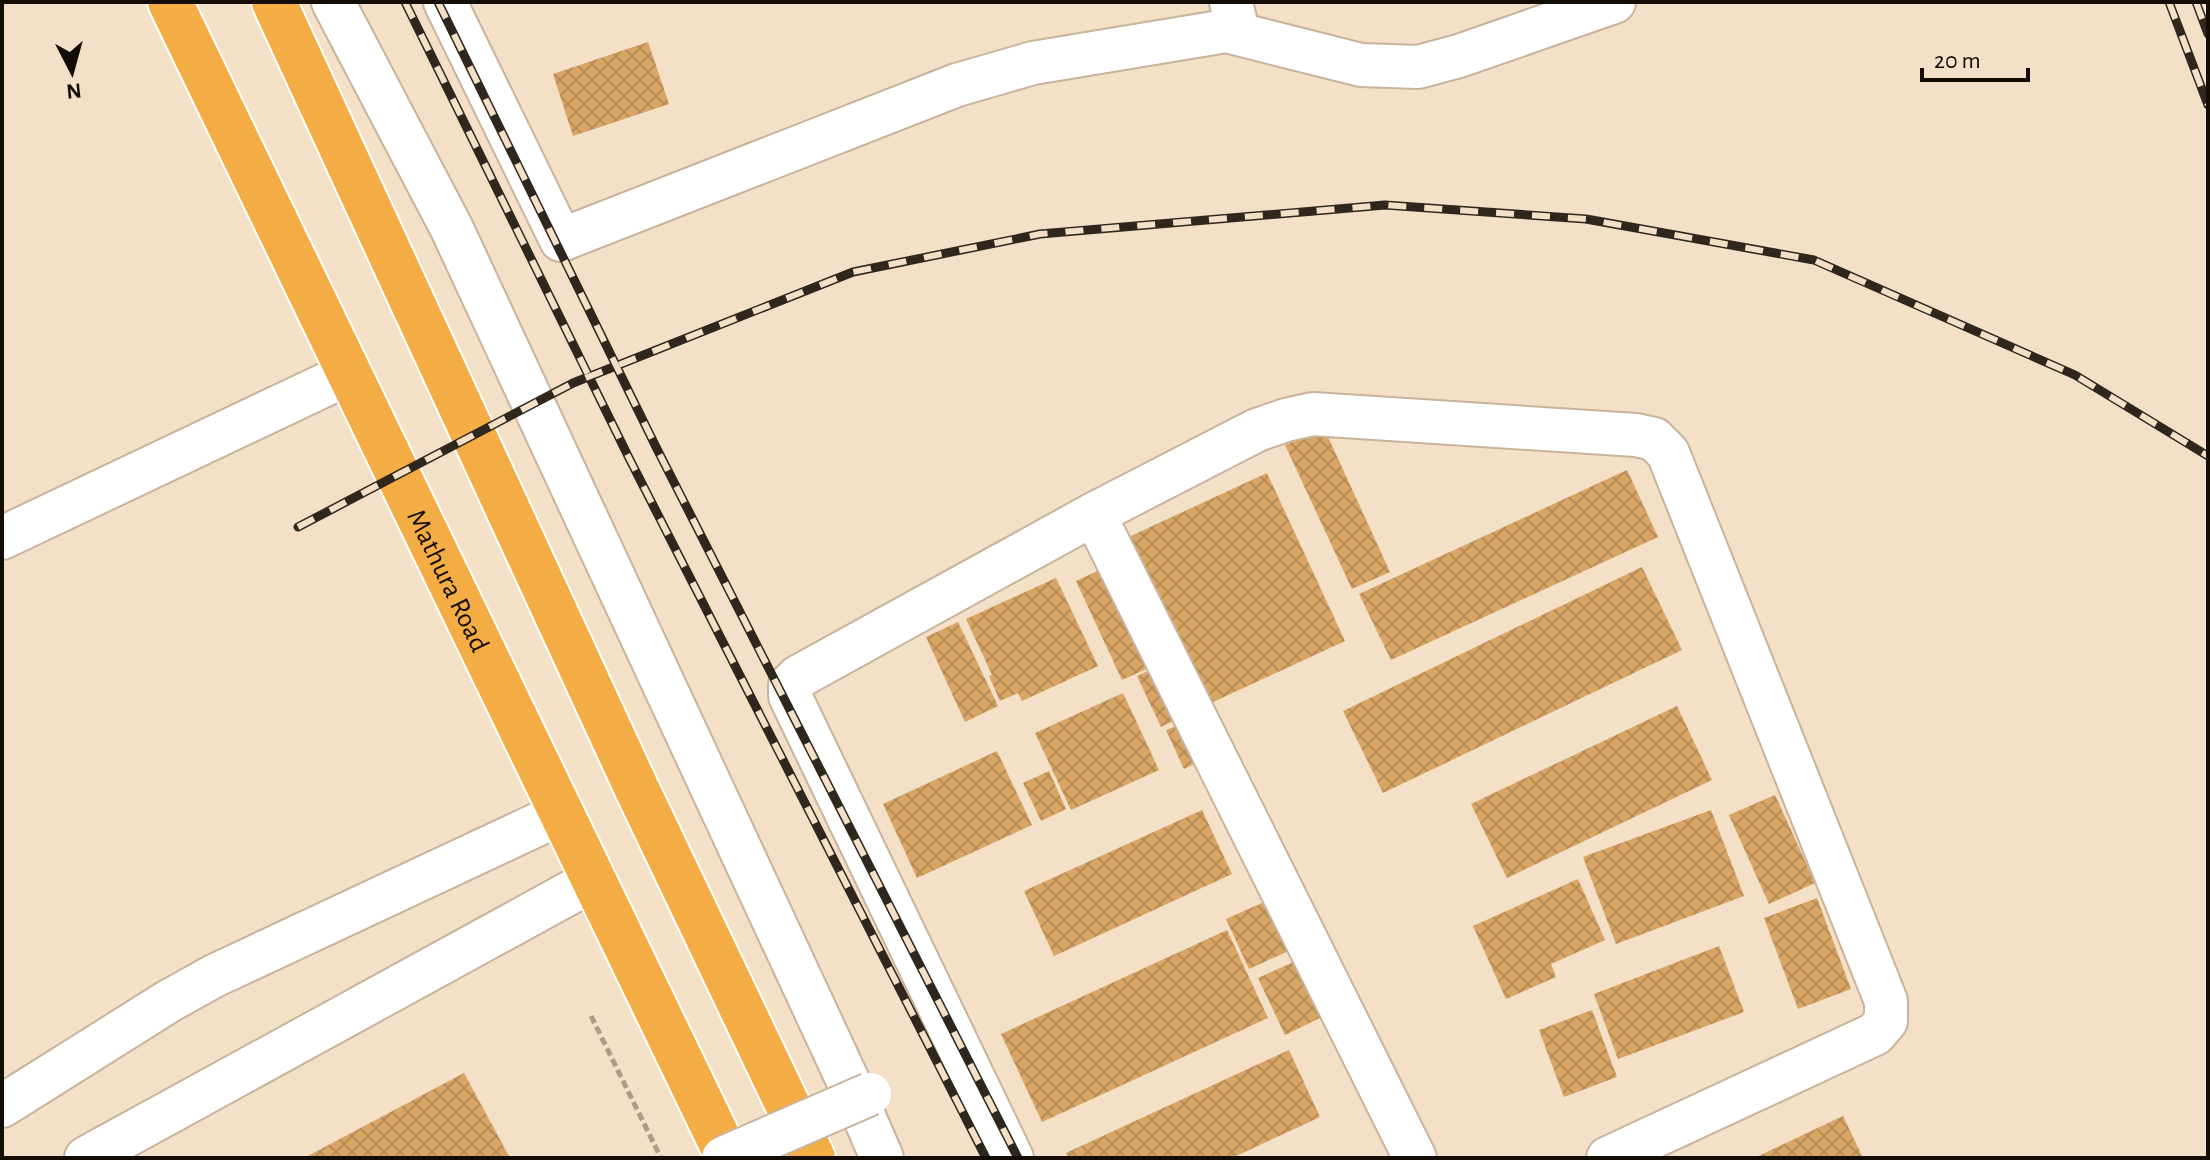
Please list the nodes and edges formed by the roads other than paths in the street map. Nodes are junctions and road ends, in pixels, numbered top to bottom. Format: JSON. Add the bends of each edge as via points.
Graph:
{"nodes":[{"id":1,"x":170,"y":2,"type":"edge"},
{"id":2,"x":274,"y":2,"type":"edge"},
{"id":3,"x":333,"y":2,"type":"edge"},
{"id":4,"x":445,"y":2,"type":"edge"},
{"id":5,"x":1614,"y":2,"type":"edge"},
{"id":6,"x":1228,"y":17,"type":"edge"},
{"id":7,"x":350,"y":373,"type":"junction"},
{"id":8,"x":1094,"y":514,"type":"junction"},
{"id":9,"x":2,"y":538,"type":"edge"},
{"id":10,"x":562,"y":813,"type":"junction"},
{"id":11,"x":595,"y":879,"type":"junction"},
{"id":12,"x":870,"y":1094,"type":"dead end"},
{"id":13,"x":2,"y":1106,"type":"edge"},
{"id":14,"x":104,"y":1153,"type":"edge"},
{"id":15,"x":726,"y":1158,"type":"edge"},
{"id":16,"x":813,"y":1158,"type":"edge"},
{"id":17,"x":882,"y":1158,"type":"edge"},
{"id":18,"x":1012,"y":1158,"type":"edge"},
{"id":19,"x":1415,"y":1158,"type":"edge"},
{"id":20,"x":1608,"y":1158,"type":"edge"}],
"edges":[{"from":1,"to":7,"type":"highway","name":"Mathura Road"},
{"from":2,"to":16,"type":"highway"},
{"from":3,"to":17,"type":"street","via":[[452,229]]},
{"from":4,"to":6,"type":"street","via":[[561,240],[957,85]]},
{"from":5,"to":6,"type":"street","via":[[1418,67],[1361,65]]},
{"from":7,"to":9,"type":"street"},
{"from":7,"to":10,"type":"highway","name":"Mathura Road"},
{"from":8,"to":18,"type":"street","via":[[790,685],[796,710]]},
{"from":8,"to":19,"type":"street"},
{"from":8,"to":20,"type":"street","via":[[1257,430],[1313,414],[1636,435],[1654,439],[1668,453],[1886,1001],[1886,1021],[1875,1034]]},
{"from":10,"to":11,"type":"highway","name":"Mathura Road"},
{"from":10,"to":13,"type":"street","via":[[214,976]]},
{"from":11,"to":14,"type":"street"},
{"from":11,"to":15,"type":"highway","name":"Mathura Road"},
{"from":12,"to":15,"type":"street","bridge":true}]}
